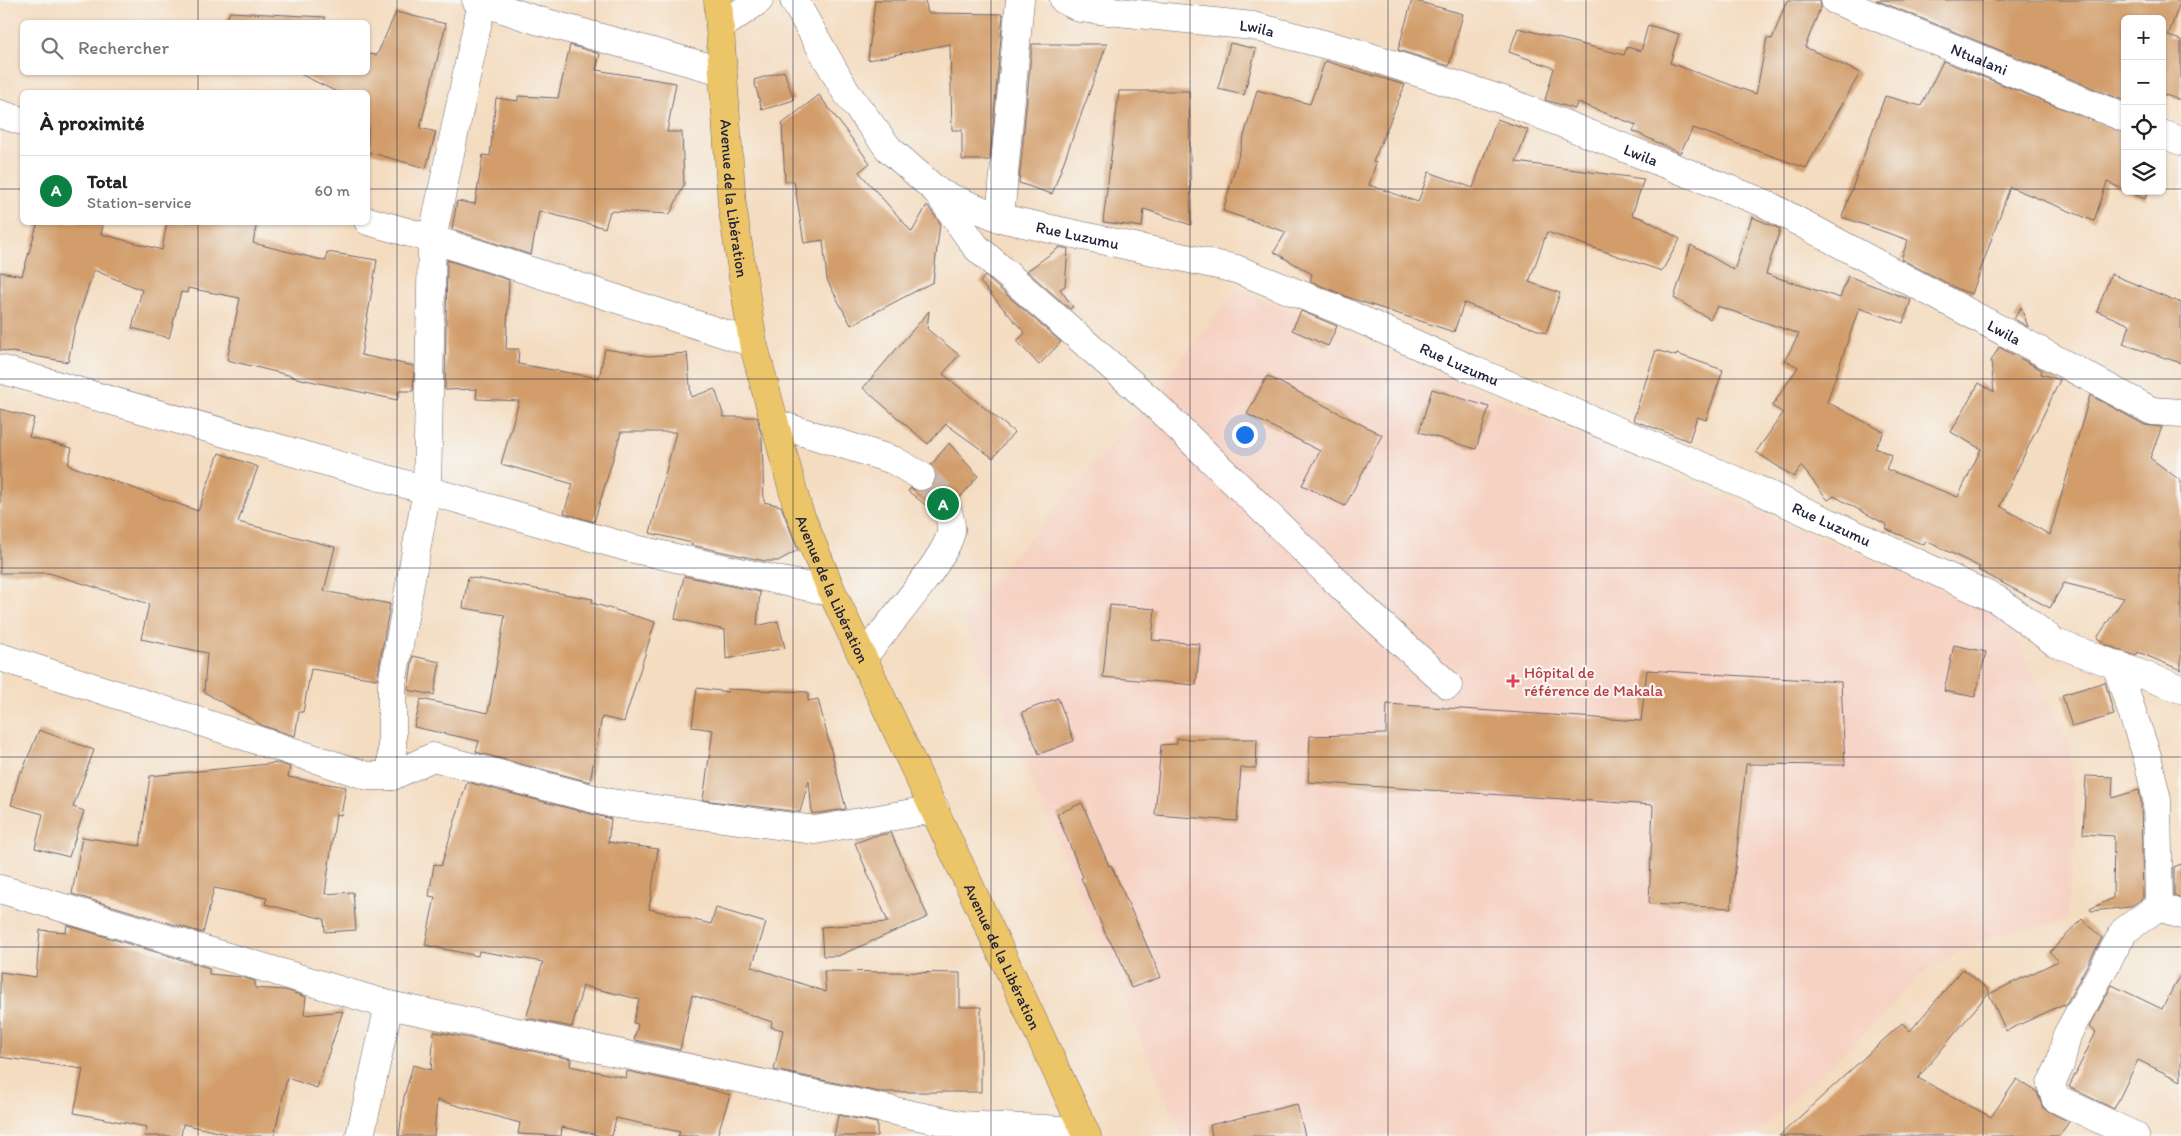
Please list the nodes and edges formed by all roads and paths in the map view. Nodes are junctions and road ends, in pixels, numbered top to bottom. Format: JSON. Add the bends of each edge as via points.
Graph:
{"nodes":[{"id":1,"x":718,"y":0,"type":"edge"},
{"id":2,"x":760,"y":0,"type":"edge"},
{"id":3,"x":794,"y":0,"type":"edge"},
{"id":4,"x":1020,"y":0,"type":"edge"},
{"id":5,"x":1064,"y":0,"type":"edge"},
{"id":6,"x":1835,"y":0,"type":"edge"},
{"id":7,"x":479,"y":1,"type":"edge"},
{"id":8,"x":720,"y":27,"type":"junction"},
{"id":9,"x":722,"y":70,"type":"junction"},
{"id":10,"x":0,"y":114,"type":"edge"},
{"id":11,"x":2121,"y":116,"type":"edge"},
{"id":12,"x":20,"y":119,"type":"edge"},
{"id":13,"x":2166,"y":135,"type":"edge"},
{"id":14,"x":2181,"y":141,"type":"edge"},
{"id":15,"x":932,"y":186,"type":"junction"},
{"id":16,"x":1000,"y":218,"type":"junction"},
{"id":17,"x":370,"y":222,"type":"edge"},
{"id":18,"x":432,"y":239,"type":"junction"},
{"id":19,"x":753,"y":343,"type":"junction"},
{"id":20,"x":0,"y":369,"type":"edge"},
{"id":21,"x":2181,"y":413,"type":"edge"},
{"id":22,"x":774,"y":423,"type":"junction"},
{"id":23,"x":921,"y":476,"type":"tunnel mouth"},
{"id":24,"x":427,"y":490,"type":"junction"},
{"id":25,"x":948,"y":512,"type":"tunnel mouth"},
{"id":26,"x":832,"y":592,"type":"junction"},
{"id":27,"x":0,"y":657,"type":"edge"},
{"id":28,"x":863,"y":657,"type":"junction"},
{"id":29,"x":2116,"y":665,"type":"junction"},
{"id":30,"x":1448,"y":685,"type":"dead end"},
{"id":31,"x":2181,"y":689,"type":"edge"},
{"id":32,"x":392,"y":776,"type":"junction"},
{"id":33,"x":935,"y":809,"type":"junction"},
{"id":34,"x":0,"y":889,"type":"edge"},
{"id":35,"x":2170,"y":911,"type":"edge"},
{"id":36,"x":389,"y":1006,"type":"junction"},
{"id":37,"x":1085,"y":1134,"type":"edge"},
{"id":38,"x":360,"y":1136,"type":"edge"},
{"id":39,"x":2135,"y":1136,"type":"edge"}],
"edges":[{"from":1,"to":8,"type":"highway","name":"Avenue de la Libération"},
{"from":2,"to":8,"type":"street"},
{"from":3,"to":15,"type":"street","name":"Rue Luzumu","via":[[851,99],[889,149]]},
{"from":4,"to":16,"type":"street"},
{"from":5,"to":21,"type":"street","name":"Lwila","via":[[1080,8],[1253,26],[1358,53],[1502,100],[1764,203],[2152,411]]},
{"from":6,"to":11,"type":"street","name":"Ntualani"},
{"from":7,"to":9,"type":"street","via":[[536,20]]},
{"from":7,"to":18,"type":"street"},
{"from":8,"to":9,"type":"highway","name":"Avenue de la Libération"},
{"from":9,"to":19,"type":"highway","name":"Avenue de la Libération","via":[[732,205]]},
{"from":10,"to":12,"type":"street"},
{"from":13,"to":14,"type":"street"},
{"from":15,"to":16,"type":"street","name":"Rue Luzumu","via":[[939,193]]},
{"from":15,"to":30,"type":"street","via":[[976,247],[1150,400],[1370,614]]},
{"from":16,"to":29,"type":"street","name":"Rue Luzumu","via":[[1236,269],[1337,309],[1900,554],[1998,600],[2056,643]]},
{"from":17,"to":18,"type":"street"},
{"from":18,"to":19,"type":"street"},
{"from":18,"to":24,"type":"street"},
{"from":19,"to":22,"type":"highway","name":"Avenue de la Libération"},
{"from":20,"to":24,"type":"street"},
{"from":22,"to":23,"type":"street","via":[[894,460]]},
{"from":22,"to":26,"type":"highway","name":"Avenue de la Libération","via":[[798,509]]},
{"from":24,"to":26,"type":"street","via":[[630,548]]},
{"from":24,"to":32,"type":"street","via":[[392,684]]},
{"from":25,"to":28,"type":"street","via":[[951,531],[947,544],[926,577]]},
{"from":26,"to":28,"type":"highway","name":"Avenue de la Libération"},
{"from":27,"to":32,"type":"street","via":[[368,776]]},
{"from":28,"to":33,"type":"highway","name":"Avenue de la Libération"},
{"from":29,"to":31,"type":"street","name":"Rue Luzumu"},
{"from":29,"to":35,"type":"street","via":[[2147,756],[2157,800]]},
{"from":32,"to":33,"type":"street","via":[[434,757],[610,803],[815,830]]},
{"from":33,"to":37,"type":"highway","name":"Avenue de la Libération"},
{"from":34,"to":36,"type":"street"},
{"from":35,"to":39,"type":"street","via":[[2124,931],[2067,1035],[2060,1065],[2051,1084],[2055,1098]]},
{"from":36,"to":37,"type":"street","via":[[960,1125]]},
{"from":36,"to":38,"type":"street"}]}
